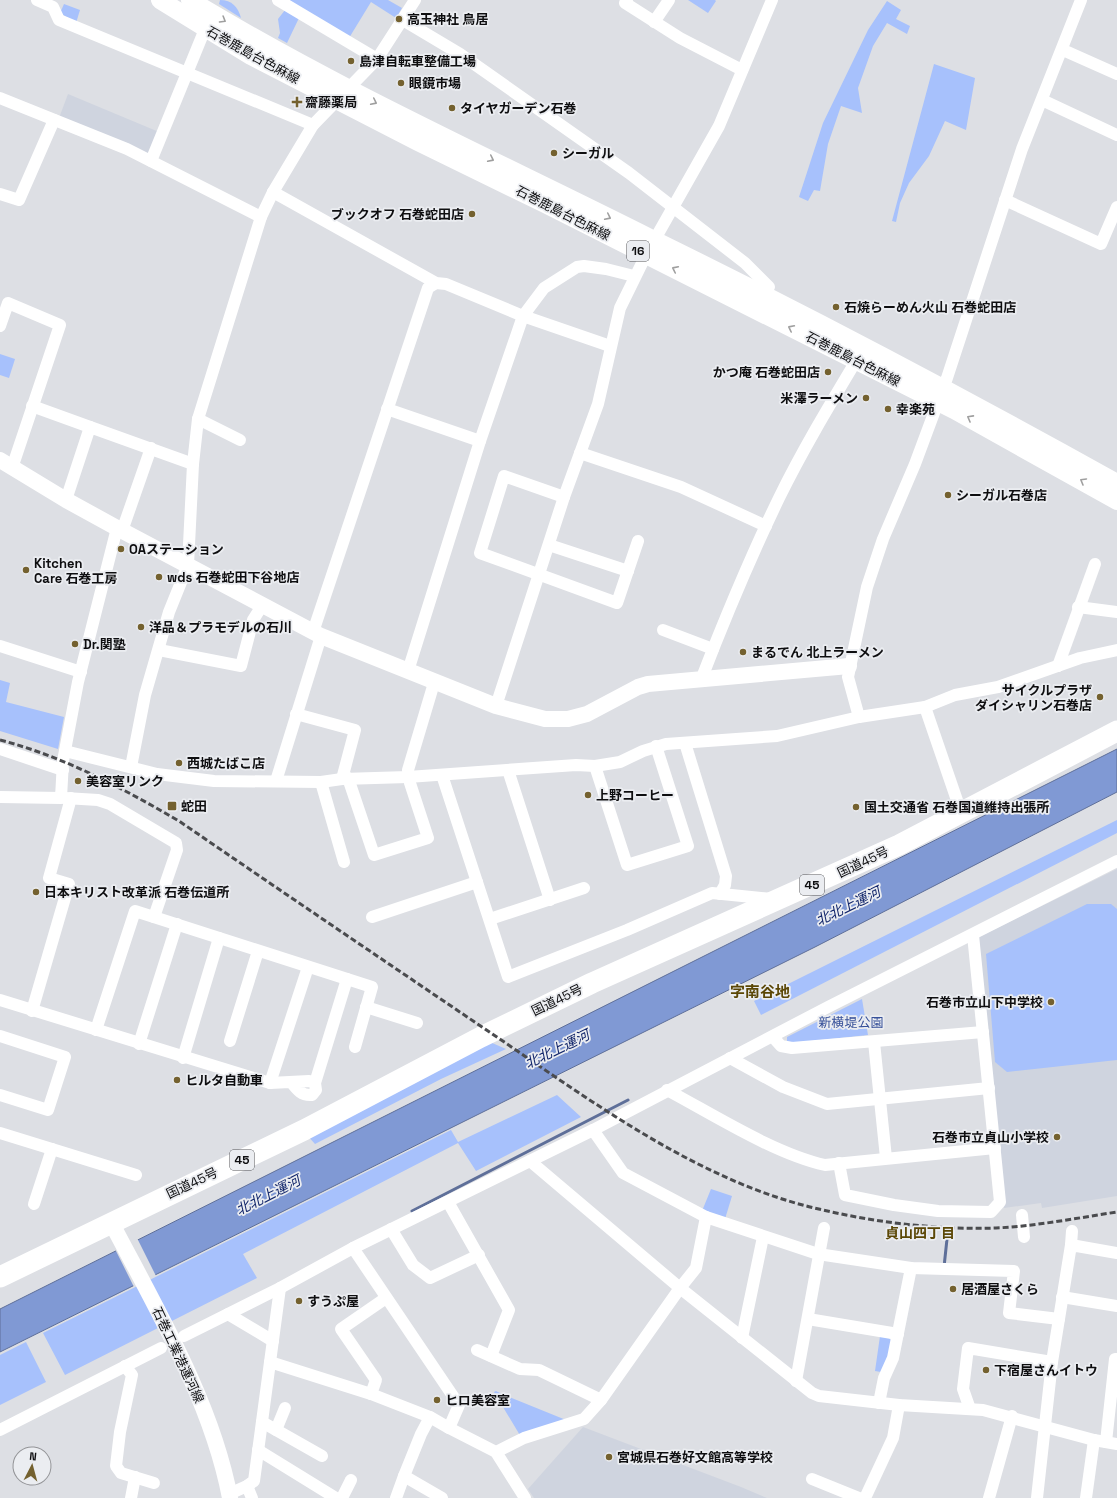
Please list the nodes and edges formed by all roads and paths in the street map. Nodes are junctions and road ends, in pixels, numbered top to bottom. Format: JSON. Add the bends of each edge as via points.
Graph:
{"nodes":[{"id":1,"x":37,"y":0,"type":"edge"},
{"id":2,"x":160,"y":0,"type":"edge"},
{"id":3,"x":190,"y":0,"type":"edge"},
{"id":4,"x":415,"y":0,"type":"edge"},
{"id":5,"x":627,"y":0,"type":"edge"},
{"id":6,"x":669,"y":0,"type":"edge"},
{"id":7,"x":772,"y":0,"type":"edge"},
{"id":8,"x":1081,"y":0,"type":"edge"},
{"id":9,"x":282,"y":1,"type":"edge"},
{"id":10,"x":403,"y":20,"type":"junction"},
{"id":11,"x":654,"y":22,"type":"junction"},
{"id":12,"x":206,"y":29,"type":"junction"},
{"id":13,"x":1062,"y":50,"type":"junction"},
{"id":14,"x":377,"y":59,"type":"junction"},
{"id":15,"x":742,"y":70,"type":"junction"},
{"id":16,"x":187,"y":71,"type":"junction"},
{"id":17,"x":1117,"y":74,"type":"edge"},
{"id":18,"x":341,"y":94,"type":"junction"},
{"id":19,"x":0,"y":98,"type":"edge"},
{"id":20,"x":1042,"y":100,"type":"junction"},
{"id":21,"x":54,"y":120,"type":"junction"},
{"id":22,"x":313,"y":125,"type":"junction"},
{"id":23,"x":1117,"y":135,"type":"edge"},
{"id":24,"x":151,"y":161,"type":"junction"},
{"id":25,"x":272,"y":192,"type":"junction"},
{"id":26,"x":0,"y":194,"type":"edge"},
{"id":27,"x":1005,"y":200,"type":"junction"},
{"id":28,"x":674,"y":207,"type":"junction"},
{"id":29,"x":1117,"y":208,"type":"edge"},
{"id":30,"x":261,"y":218,"type":"junction"},
{"id":31,"x":650,"y":247,"type":"junction"},
{"id":32,"x":634,"y":276,"type":"junction"},
{"id":33,"x":436,"y":283,"type":"junction"},
{"id":34,"x":769,"y":287,"type":"dead end"},
{"id":35,"x":523,"y":316,"type":"junction"},
{"id":36,"x":0,"y":326,"type":"edge"},
{"id":37,"x":610,"y":346,"type":"junction"},
{"id":38,"x":856,"y":361,"type":"junction"},
{"id":39,"x":940,"y":395,"type":"junction"},
{"id":40,"x":32,"y":406,"type":"junction"},
{"id":41,"x":387,"y":409,"type":"junction"},
{"id":42,"x":198,"y":419,"type":"junction"},
{"id":43,"x":90,"y":427,"type":"junction"},
{"id":44,"x":240,"y":440,"type":"dead end"},
{"id":45,"x":480,"y":441,"type":"junction"},
{"id":46,"x":151,"y":448,"type":"junction"},
{"id":47,"x":580,"y":453,"type":"junction"},
{"id":48,"x":6,"y":464,"type":"edge"},
{"id":49,"x":193,"y":464,"type":"junction"},
{"id":50,"x":1117,"y":483,"type":"edge"},
{"id":51,"x":564,"y":497,"type":"junction"},
{"id":52,"x":66,"y":500,"type":"junction"},
{"id":53,"x":1117,"y":501,"type":"edge"},
{"id":54,"x":766,"y":526,"type":"junction"},
{"id":55,"x":120,"y":530,"type":"junction"},
{"id":56,"x":638,"y":541,"type":"dead end"},
{"id":57,"x":549,"y":545,"type":"junction"},
{"id":58,"x":1095,"y":564,"type":"dead end"},
{"id":59,"x":188,"y":565,"type":"junction"},
{"id":60,"x":628,"y":571,"type":"junction"},
{"id":61,"x":539,"y":575,"type":"junction"},
{"id":62,"x":263,"y":604,"type":"junction"},
{"id":63,"x":1078,"y":608,"type":"junction"},
{"id":64,"x":1117,"y":612,"type":"edge"},
{"id":65,"x":663,"y":630,"type":"dead end"},
{"id":66,"x":317,"y":634,"type":"junction"},
{"id":67,"x":0,"y":646,"type":"edge"},
{"id":68,"x":713,"y":649,"type":"junction"},
{"id":69,"x":159,"y":650,"type":"junction"},
{"id":70,"x":1117,"y":650,"type":"edge"},
{"id":71,"x":849,"y":666,"type":"junction"},
{"id":72,"x":1058,"y":666,"type":"junction"},
{"id":73,"x":408,"y":671,"type":"junction"},
{"id":74,"x":81,"y":672,"type":"junction"},
{"id":75,"x":701,"y":680,"type":"junction"},
{"id":76,"x":434,"y":683,"type":"junction"},
{"id":77,"x":496,"y":706,"type":"junction"},
{"id":78,"x":925,"y":707,"type":"junction"},
{"id":79,"x":296,"y":714,"type":"junction"},
{"id":80,"x":859,"y":718,"type":"junction"},
{"id":81,"x":1117,"y":731,"type":"edge"},
{"id":82,"x":685,"y":743,"type":"junction"},
{"id":83,"x":656,"y":746,"type":"junction"},
{"id":84,"x":0,"y":749,"type":"edge"},
{"id":85,"x":65,"y":751,"type":"junction"},
{"id":86,"x":595,"y":766,"type":"junction"},
{"id":87,"x":131,"y":767,"type":"junction"},
{"id":88,"x":63,"y":770,"type":"junction"},
{"id":89,"x":508,"y":770,"type":"junction"},
{"id":90,"x":442,"y":775,"type":"junction"},
{"id":91,"x":408,"y":777,"type":"junction"},
{"id":92,"x":345,"y":779,"type":"junction"},
{"id":93,"x":276,"y":781,"type":"junction"},
{"id":94,"x":321,"y":782,"type":"junction"},
{"id":95,"x":0,"y":797,"type":"edge"},
{"id":96,"x":66,"y":798,"type":"junction"},
{"id":97,"x":961,"y":812,"type":"junction"},
{"id":98,"x":1117,"y":861,"type":"edge"},
{"id":99,"x":344,"y":862,"type":"dead end"},
{"id":100,"x":477,"y":882,"type":"junction"},
{"id":101,"x":584,"y":888,"type":"dead end"},
{"id":102,"x":720,"y":894,"type":"junction"},
{"id":103,"x":550,"y":900,"type":"junction"},
{"id":104,"x":778,"y":900,"type":"junction"},
{"id":105,"x":154,"y":917,"type":"junction"},
{"id":106,"x":372,"y":917,"type":"dead end"},
{"id":107,"x":490,"y":919,"type":"junction"},
{"id":108,"x":177,"y":924,"type":"junction"},
{"id":109,"x":973,"y":935,"type":"junction"},
{"id":110,"x":219,"y":938,"type":"junction"},
{"id":111,"x":258,"y":951,"type":"junction"},
{"id":112,"x":308,"y":967,"type":"junction"},
{"id":113,"x":348,"y":979,"type":"junction"},
{"id":114,"x":0,"y":1000,"type":"edge"},
{"id":115,"x":366,"y":1007,"type":"junction"},
{"id":116,"x":32,"y":1010,"type":"junction"},
{"id":117,"x":417,"y":1023,"type":"dead end"},
{"id":118,"x":96,"y":1030,"type":"junction"},
{"id":119,"x":983,"y":1032,"type":"junction"},
{"id":120,"x":0,"y":1036,"type":"edge"},
{"id":121,"x":773,"y":1037,"type":"junction"},
{"id":122,"x":230,"y":1041,"type":"dead end"},
{"id":123,"x":874,"y":1042,"type":"junction"},
{"id":124,"x":139,"y":1044,"type":"junction"},
{"id":125,"x":355,"y":1047,"type":"dead end"},
{"id":126,"x":183,"y":1058,"type":"junction"},
{"id":127,"x":730,"y":1058,"type":"junction"},
{"id":128,"x":270,"y":1083,"type":"junction"},
{"id":129,"x":989,"y":1088,"type":"junction"},
{"id":130,"x":667,"y":1090,"type":"junction"},
{"id":131,"x":0,"y":1095,"type":"edge"},
{"id":132,"x":880,"y":1099,"type":"junction"},
{"id":133,"x":593,"y":1130,"type":"junction"},
{"id":134,"x":0,"y":1133,"type":"edge"},
{"id":135,"x":995,"y":1148,"type":"junction"},
{"id":136,"x":52,"y":1149,"type":"junction"},
{"id":137,"x":886,"y":1158,"type":"junction"},
{"id":138,"x":530,"y":1161,"type":"junction"},
{"id":139,"x":839,"y":1163,"type":"junction"},
{"id":140,"x":136,"y":1175,"type":"dead end"},
{"id":141,"x":448,"y":1202,"type":"junction"},
{"id":142,"x":34,"y":1204,"type":"dead end"},
{"id":143,"x":1022,"y":1215,"type":"dead end"},
{"id":144,"x":706,"y":1217,"type":"junction"},
{"id":145,"x":824,"y":1228,"type":"dead end"},
{"id":146,"x":115,"y":1230,"type":"junction"},
{"id":147,"x":392,"y":1230,"type":"junction"},
{"id":148,"x":1072,"y":1231,"type":"dead end"},
{"id":149,"x":763,"y":1237,"type":"junction"},
{"id":150,"x":1024,"y":1237,"type":"dead end"},
{"id":151,"x":1071,"y":1246,"type":"junction"},
{"id":152,"x":353,"y":1248,"type":"junction"},
{"id":153,"x":1117,"y":1253,"type":"edge"},
{"id":154,"x":818,"y":1254,"type":"junction"},
{"id":155,"x":479,"y":1255,"type":"junction"},
{"id":156,"x":911,"y":1268,"type":"junction"},
{"id":157,"x":0,"y":1277,"type":"edge"},
{"id":158,"x":280,"y":1288,"type":"junction"},
{"id":159,"x":680,"y":1288,"type":"junction"},
{"id":160,"x":1062,"y":1297,"type":"junction"},
{"id":161,"x":386,"y":1298,"type":"junction"},
{"id":162,"x":1117,"y":1306,"type":"edge"},
{"id":163,"x":228,"y":1314,"type":"junction"},
{"id":164,"x":808,"y":1319,"type":"junction"},
{"id":165,"x":1058,"y":1319,"type":"junction"},
{"id":166,"x":898,"y":1334,"type":"junction"},
{"id":167,"x":184,"y":1336,"type":"dead end"},
{"id":168,"x":742,"y":1338,"type":"junction"},
{"id":169,"x":273,"y":1341,"type":"junction"},
{"id":170,"x":161,"y":1348,"type":"dead end"},
{"id":171,"x":477,"y":1350,"type":"dead end"},
{"id":172,"x":491,"y":1356,"type":"junction"},
{"id":173,"x":1117,"y":1359,"type":"edge"},
{"id":174,"x":270,"y":1362,"type":"junction"},
{"id":175,"x":1052,"y":1362,"type":"junction"},
{"id":176,"x":125,"y":1366,"type":"junction"},
{"id":177,"x":796,"y":1381,"type":"junction"},
{"id":178,"x":372,"y":1394,"type":"junction"},
{"id":179,"x":601,"y":1400,"type":"junction"},
{"id":180,"x":879,"y":1403,"type":"junction"},
{"id":181,"x":899,"y":1406,"type":"junction"},
{"id":182,"x":285,"y":1408,"type":"dead end"},
{"id":183,"x":970,"y":1409,"type":"junction"},
{"id":184,"x":1012,"y":1416,"type":"junction"},
{"id":185,"x":430,"y":1417,"type":"junction"},
{"id":186,"x":262,"y":1422,"type":"junction"},
{"id":187,"x":1046,"y":1425,"type":"junction"},
{"id":188,"x":449,"y":1428,"type":"junction"},
{"id":189,"x":0,"y":1430,"type":"edge"},
{"id":190,"x":276,"y":1430,"type":"junction"},
{"id":191,"x":1094,"y":1440,"type":"junction"},
{"id":192,"x":1112,"y":1443,"type":"edge"},
{"id":193,"x":258,"y":1450,"type":"junction"},
{"id":194,"x":496,"y":1452,"type":"junction"},
{"id":195,"x":322,"y":1456,"type":"dead end"},
{"id":196,"x":404,"y":1476,"type":"junction"},
{"id":197,"x":135,"y":1477,"type":"junction"},
{"id":198,"x":812,"y":1479,"type":"dead end"},
{"id":199,"x":351,"y":1480,"type":"dead end"},
{"id":200,"x":154,"y":1483,"type":"dead end"},
{"id":201,"x":247,"y":1486,"type":"junction"},
{"id":202,"x":229,"y":1496,"type":"edge"},
{"id":203,"x":131,"y":1498,"type":"edge"},
{"id":204,"x":252,"y":1498,"type":"edge"},
{"id":205,"x":336,"y":1498,"type":"edge"},
{"id":206,"x":342,"y":1498,"type":"edge"},
{"id":207,"x":396,"y":1498,"type":"edge"},
{"id":208,"x":442,"y":1498,"type":"edge"},
{"id":209,"x":525,"y":1498,"type":"edge"},
{"id":210,"x":859,"y":1498,"type":"edge"},
{"id":211,"x":865,"y":1498,"type":"edge"},
{"id":212,"x":989,"y":1498,"type":"edge"},
{"id":213,"x":1038,"y":1498,"type":"edge"},
{"id":214,"x":1086,"y":1498,"type":"edge"}],
"edges":[{"from":1,"to":16,"type":"street","via":[[53,7],[59,20]]},
{"from":2,"to":12,"type":"main road","name":"石巻鹿島台色麻線","number":"16"},
{"from":3,"to":18,"type":"main road","name":"石巻鹿島台色麻線","number":"16","one_way":true},
{"from":4,"to":10,"type":"street"},
{"from":5,"to":11,"type":"street","via":[[625,3]]},
{"from":6,"to":11,"type":"street"},
{"from":7,"to":15,"type":"street"},
{"from":8,"to":13,"type":"street"},
{"from":9,"to":14,"type":"street"},
{"from":10,"to":14,"type":"street"},
{"from":10,"to":28,"type":"street","via":[[460,54]]},
{"from":11,"to":15,"type":"street"},
{"from":12,"to":16,"type":"street"},
{"from":12,"to":18,"type":"main road","name":"石巻鹿島台色麻線","number":"16","via":[[251,56]]},
{"from":13,"to":17,"type":"street"},
{"from":13,"to":20,"type":"street"},
{"from":14,"to":18,"type":"street"},
{"from":15,"to":28,"type":"street","via":[[719,126]]},
{"from":16,"to":22,"type":"street"},
{"from":16,"to":24,"type":"street"},
{"from":18,"to":22,"type":"street"},
{"from":18,"to":31,"type":"main road","name":"石巻鹿島台色麻線","number":"16"},
{"from":19,"to":21,"type":"street"},
{"from":20,"to":23,"type":"street"},
{"from":20,"to":27,"type":"street"},
{"from":21,"to":24,"type":"street","via":[[107,140]]},
{"from":21,"to":26,"type":"street","via":[[19,200]]},
{"from":22,"to":25,"type":"street"},
{"from":24,"to":30,"type":"street"},
{"from":25,"to":30,"type":"street"},
{"from":25,"to":33,"type":"street"},
{"from":27,"to":29,"type":"street","via":[[1101,244]]},
{"from":27,"to":39,"type":"street"},
{"from":28,"to":31,"type":"street"},
{"from":28,"to":34,"type":"street","via":[[745,263]]},
{"from":30,"to":42,"type":"street"},
{"from":31,"to":32,"type":"street"},
{"from":38,"to":31,"type":"main road","name":"石巻鹿島台色麻線","number":"16","one_way":true},
{"from":31,"to":39,"type":"main road","name":"石巻鹿島台色麻線","number":"16"},
{"from":32,"to":35,"type":"street","via":[[606,269],[577,267],[544,288]]},
{"from":32,"to":37,"type":"street","via":[[620,308]]},
{"from":33,"to":35,"type":"street","via":[[446,284]]},
{"from":33,"to":41,"type":"street","via":[[428,288]]},
{"from":35,"to":37,"type":"street"},
{"from":35,"to":45,"type":"street"},
{"from":36,"to":40,"type":"street","via":[[8,303],[60,325]]},
{"from":37,"to":47,"type":"street","via":[[598,404]]},
{"from":38,"to":39,"type":"main road","name":"石巻鹿島台色麻線","number":"16"},
{"from":38,"to":54,"type":"street","via":[[818,424]]},
{"from":39,"to":50,"type":"main road","name":"石巻鹿島台色麻線","number":"16"},
{"from":53,"to":39,"type":"main road","name":"石巻鹿島台色麻線","number":"16","one_way":true},
{"from":39,"to":71,"type":"street","via":[[874,564]]},
{"from":40,"to":43,"type":"street"},
{"from":40,"to":48,"type":"street"},
{"from":41,"to":45,"type":"street"},
{"from":41,"to":66,"type":"street"},
{"from":42,"to":44,"type":"street"},
{"from":42,"to":49,"type":"street"},
{"from":43,"to":46,"type":"street"},
{"from":43,"to":52,"type":"street"},
{"from":45,"to":73,"type":"street"},
{"from":46,"to":49,"type":"street"},
{"from":46,"to":55,"type":"street"},
{"from":47,"to":51,"type":"street"},
{"from":47,"to":54,"type":"street","via":[[681,487]]},
{"from":48,"to":52,"type":"street"},
{"from":49,"to":59,"type":"street"},
{"from":51,"to":57,"type":"street"},
{"from":51,"to":61,"type":"street","via":[[504,476],[480,553]]},
{"from":52,"to":55,"type":"street"},
{"from":54,"to":68,"type":"street"},
{"from":55,"to":59,"type":"street"},
{"from":55,"to":74,"type":"street"},
{"from":56,"to":60,"type":"street"},
{"from":57,"to":60,"type":"street"},
{"from":57,"to":61,"type":"street"},
{"from":58,"to":63,"type":"street"},
{"from":59,"to":62,"type":"street"},
{"from":59,"to":69,"type":"street"},
{"from":60,"to":61,"type":"street","via":[[617,604]]},
{"from":61,"to":77,"type":"street"},
{"from":62,"to":66,"type":"street"},
{"from":62,"to":69,"type":"street","via":[[253,620],[241,666]]},
{"from":63,"to":64,"type":"street"},
{"from":63,"to":72,"type":"street"},
{"from":65,"to":68,"type":"street"},
{"from":66,"to":73,"type":"street"},
{"from":66,"to":79,"type":"street"},
{"from":67,"to":74,"type":"street"},
{"from":68,"to":75,"type":"street"},
{"from":69,"to":87,"type":"street","via":[[145,695]]},
{"from":70,"to":72,"type":"street"},
{"from":71,"to":75,"type":"street"},
{"from":71,"to":80,"type":"street","via":[[849,684]]},
{"from":72,"to":78,"type":"street","via":[[998,687],[955,695]]},
{"from":73,"to":76,"type":"street"},
{"from":74,"to":85,"type":"street"},
{"from":75,"to":77,"type":"street","via":[[648,684],[587,714],[568,719],[545,719]]},
{"from":76,"to":77,"type":"street"},
{"from":76,"to":91,"type":"street"},
{"from":78,"to":80,"type":"street"},
{"from":78,"to":97,"type":"street"},
{"from":79,"to":92,"type":"street","via":[[355,730]]},
{"from":79,"to":93,"type":"street"},
{"from":80,"to":82,"type":"street","via":[[777,736]]},
{"from":81,"to":97,"type":"highway","name":"国道45号","number":"45"},
{"from":82,"to":83,"type":"street"},
{"from":82,"to":102,"type":"street","via":[[726,876]]},
{"from":83,"to":86,"type":"street","via":[[620,762]]},
{"from":83,"to":86,"type":"street","via":[[688,846],[673,851],[627,865]]},
{"from":84,"to":88,"type":"street"},
{"from":85,"to":87,"type":"street"},
{"from":85,"to":88,"type":"street"},
{"from":86,"to":89,"type":"street"},
{"from":87,"to":93,"type":"street","via":[[187,779]]},
{"from":88,"to":96,"type":"street"},
{"from":89,"to":90,"type":"street"},
{"from":89,"to":103,"type":"street"},
{"from":90,"to":91,"type":"street"},
{"from":90,"to":100,"type":"street"},
{"from":91,"to":92,"type":"street"},
{"from":91,"to":92,"type":"street","via":[[428,838],[374,855]]},
{"from":92,"to":94,"type":"street"},
{"from":93,"to":94,"type":"street"},
{"from":94,"to":99,"type":"street"},
{"from":95,"to":96,"type":"street"},
{"from":96,"to":105,"type":"street","via":[[98,800],[110,804],[176,843],[177,850]]},
{"from":96,"to":116,"type":"street","via":[[49,878],[69,884]]},
{"from":97,"to":104,"type":"highway","name":"国道45号","number":"45","via":[[899,845]]},
{"from":98,"to":109,"type":"street"},
{"from":100,"to":106,"type":"street"},
{"from":100,"to":107,"type":"street"},
{"from":101,"to":103,"type":"street"},
{"from":102,"to":104,"type":"street"},
{"from":102,"to":107,"type":"street","via":[[712,893],[508,977]]},
{"from":103,"to":107,"type":"street"},
{"from":104,"to":146,"type":"highway","name":"国道45号","number":"45","via":[[592,983],[501,1027]]},
{"from":105,"to":108,"type":"street"},
{"from":105,"to":118,"type":"street","via":[[135,911]]},
{"from":108,"to":110,"type":"street"},
{"from":108,"to":124,"type":"street"},
{"from":109,"to":119,"type":"street"},
{"from":109,"to":121,"type":"street"},
{"from":110,"to":111,"type":"street"},
{"from":110,"to":126,"type":"street"},
{"from":111,"to":112,"type":"street"},
{"from":111,"to":122,"type":"street"},
{"from":112,"to":113,"type":"street"},
{"from":112,"to":128,"type":"street"},
{"from":113,"to":115,"type":"street","via":[[372,987]]},
{"from":113,"to":128,"type":"street","via":[[315,1083]]},
{"from":114,"to":116,"type":"street"},
{"from":115,"to":117,"type":"street"},
{"from":115,"to":125,"type":"street"},
{"from":116,"to":118,"type":"street"},
{"from":118,"to":124,"type":"street"},
{"from":119,"to":123,"type":"street"},
{"from":119,"to":129,"type":"street"},
{"from":120,"to":131,"type":"street","via":[[66,1057],[48,1110]]},
{"from":121,"to":123,"type":"street","via":[[781,1046],[792,1048]]},
{"from":121,"to":127,"type":"street"},
{"from":123,"to":132,"type":"street"},
{"from":124,"to":126,"type":"street"},
{"from":126,"to":128,"type":"street"},
{"from":127,"to":130,"type":"street"},
{"from":127,"to":132,"type":"street","via":[[783,1087],[827,1104]]},
{"from":129,"to":132,"type":"street"},
{"from":129,"to":135,"type":"street"},
{"from":130,"to":133,"type":"street"},
{"from":130,"to":139,"type":"street","via":[[765,1142],[813,1162],[826,1165]]},
{"from":132,"to":137,"type":"street"},
{"from":133,"to":138,"type":"street"},
{"from":133,"to":144,"type":"street","via":[[623,1173]]},
{"from":134,"to":136,"type":"street"},
{"from":135,"to":137,"type":"street"},
{"from":135,"to":139,"type":"street","via":[[1000,1202],[991,1212],[938,1211],[845,1195]]},
{"from":136,"to":140,"type":"street"},
{"from":136,"to":142,"type":"street"},
{"from":137,"to":139,"type":"street"},
{"from":138,"to":141,"type":"street"},
{"from":138,"to":159,"type":"street"},
{"from":141,"to":147,"type":"street"},
{"from":141,"to":155,"type":"street"},
{"from":143,"to":150,"type":"street"},
{"from":144,"to":149,"type":"street"},
{"from":144,"to":159,"type":"street","via":[[696,1268]]},
{"from":145,"to":154,"type":"street"},
{"from":146,"to":157,"type":"highway","name":"国道45号","number":"45"},
{"from":146,"to":202,"type":"street","name":"石巻工業港運河線","via":[[179,1355],[208,1421]]},
{"from":147,"to":152,"type":"street"},
{"from":147,"to":155,"type":"street","via":[[413,1265],[430,1278]]},
{"from":148,"to":151,"type":"street"},
{"from":149,"to":154,"type":"street"},
{"from":149,"to":168,"type":"street"},
{"from":151,"to":153,"type":"street"},
{"from":151,"to":160,"type":"street"},
{"from":152,"to":158,"type":"street"},
{"from":152,"to":161,"type":"street"},
{"from":154,"to":156,"type":"street"},
{"from":154,"to":164,"type":"street"},
{"from":155,"to":172,"type":"street","via":[[510,1310]]},
{"from":156,"to":165,"type":"street","via":[[1014,1271],[1009,1313]]},
{"from":156,"to":166,"type":"street"},
{"from":158,"to":163,"type":"street"},
{"from":158,"to":169,"type":"street"},
{"from":159,"to":168,"type":"street"},
{"from":159,"to":179,"type":"street"},
{"from":160,"to":162,"type":"street"},
{"from":160,"to":165,"type":"street"},
{"from":161,"to":178,"type":"street","via":[[341,1329],[376,1380]]},
{"from":161,"to":188,"type":"street","via":[[459,1405]]},
{"from":163,"to":167,"type":"street"},
{"from":163,"to":169,"type":"street"},
{"from":164,"to":166,"type":"street"},
{"from":164,"to":177,"type":"street"},
{"from":165,"to":175,"type":"street"},
{"from":166,"to":180,"type":"street"},
{"from":168,"to":177,"type":"street"},
{"from":169,"to":174,"type":"street"},
{"from":170,"to":176,"type":"street"},
{"from":171,"to":172,"type":"street"},
{"from":172,"to":179,"type":"street","via":[[520,1368],[539,1370]]},
{"from":173,"to":192,"type":"street"},
{"from":174,"to":178,"type":"street"},
{"from":174,"to":186,"type":"street"},
{"from":175,"to":183,"type":"street","via":[[968,1348],[963,1389]]},
{"from":175,"to":187,"type":"street"},
{"from":176,"to":189,"type":"street"},
{"from":176,"to":197,"type":"street","via":[[132,1375],[116,1466],[121,1474]]},
{"from":177,"to":180,"type":"street","via":[[819,1396]]},
{"from":178,"to":185,"type":"street"},
{"from":179,"to":194,"type":"street","via":[[584,1419],[524,1438]]},
{"from":180,"to":181,"type":"street"},
{"from":181,"to":183,"type":"street"},
{"from":181,"to":211,"type":"street","via":[[893,1438]]},
{"from":182,"to":190,"type":"street"},
{"from":183,"to":184,"type":"street"},
{"from":184,"to":187,"type":"street"},
{"from":184,"to":212,"type":"street"},
{"from":185,"to":188,"type":"street"},
{"from":185,"to":196,"type":"street"},
{"from":186,"to":190,"type":"street"},
{"from":186,"to":193,"type":"street"},
{"from":187,"to":191,"type":"street"},
{"from":187,"to":213,"type":"street"},
{"from":188,"to":194,"type":"street"},
{"from":190,"to":195,"type":"street"},
{"from":191,"to":192,"type":"street"},
{"from":191,"to":214,"type":"street"},
{"from":193,"to":201,"type":"street","via":[[254,1481]]},
{"from":193,"to":205,"type":"street"},
{"from":194,"to":209,"type":"street"},
{"from":196,"to":207,"type":"street"},
{"from":196,"to":208,"type":"street"},
{"from":197,"to":200,"type":"street"},
{"from":197,"to":203,"type":"street"},
{"from":198,"to":210,"type":"street"},
{"from":199,"to":206,"type":"street"},
{"from":201,"to":202,"type":"street"},
{"from":201,"to":204,"type":"street"}]}
